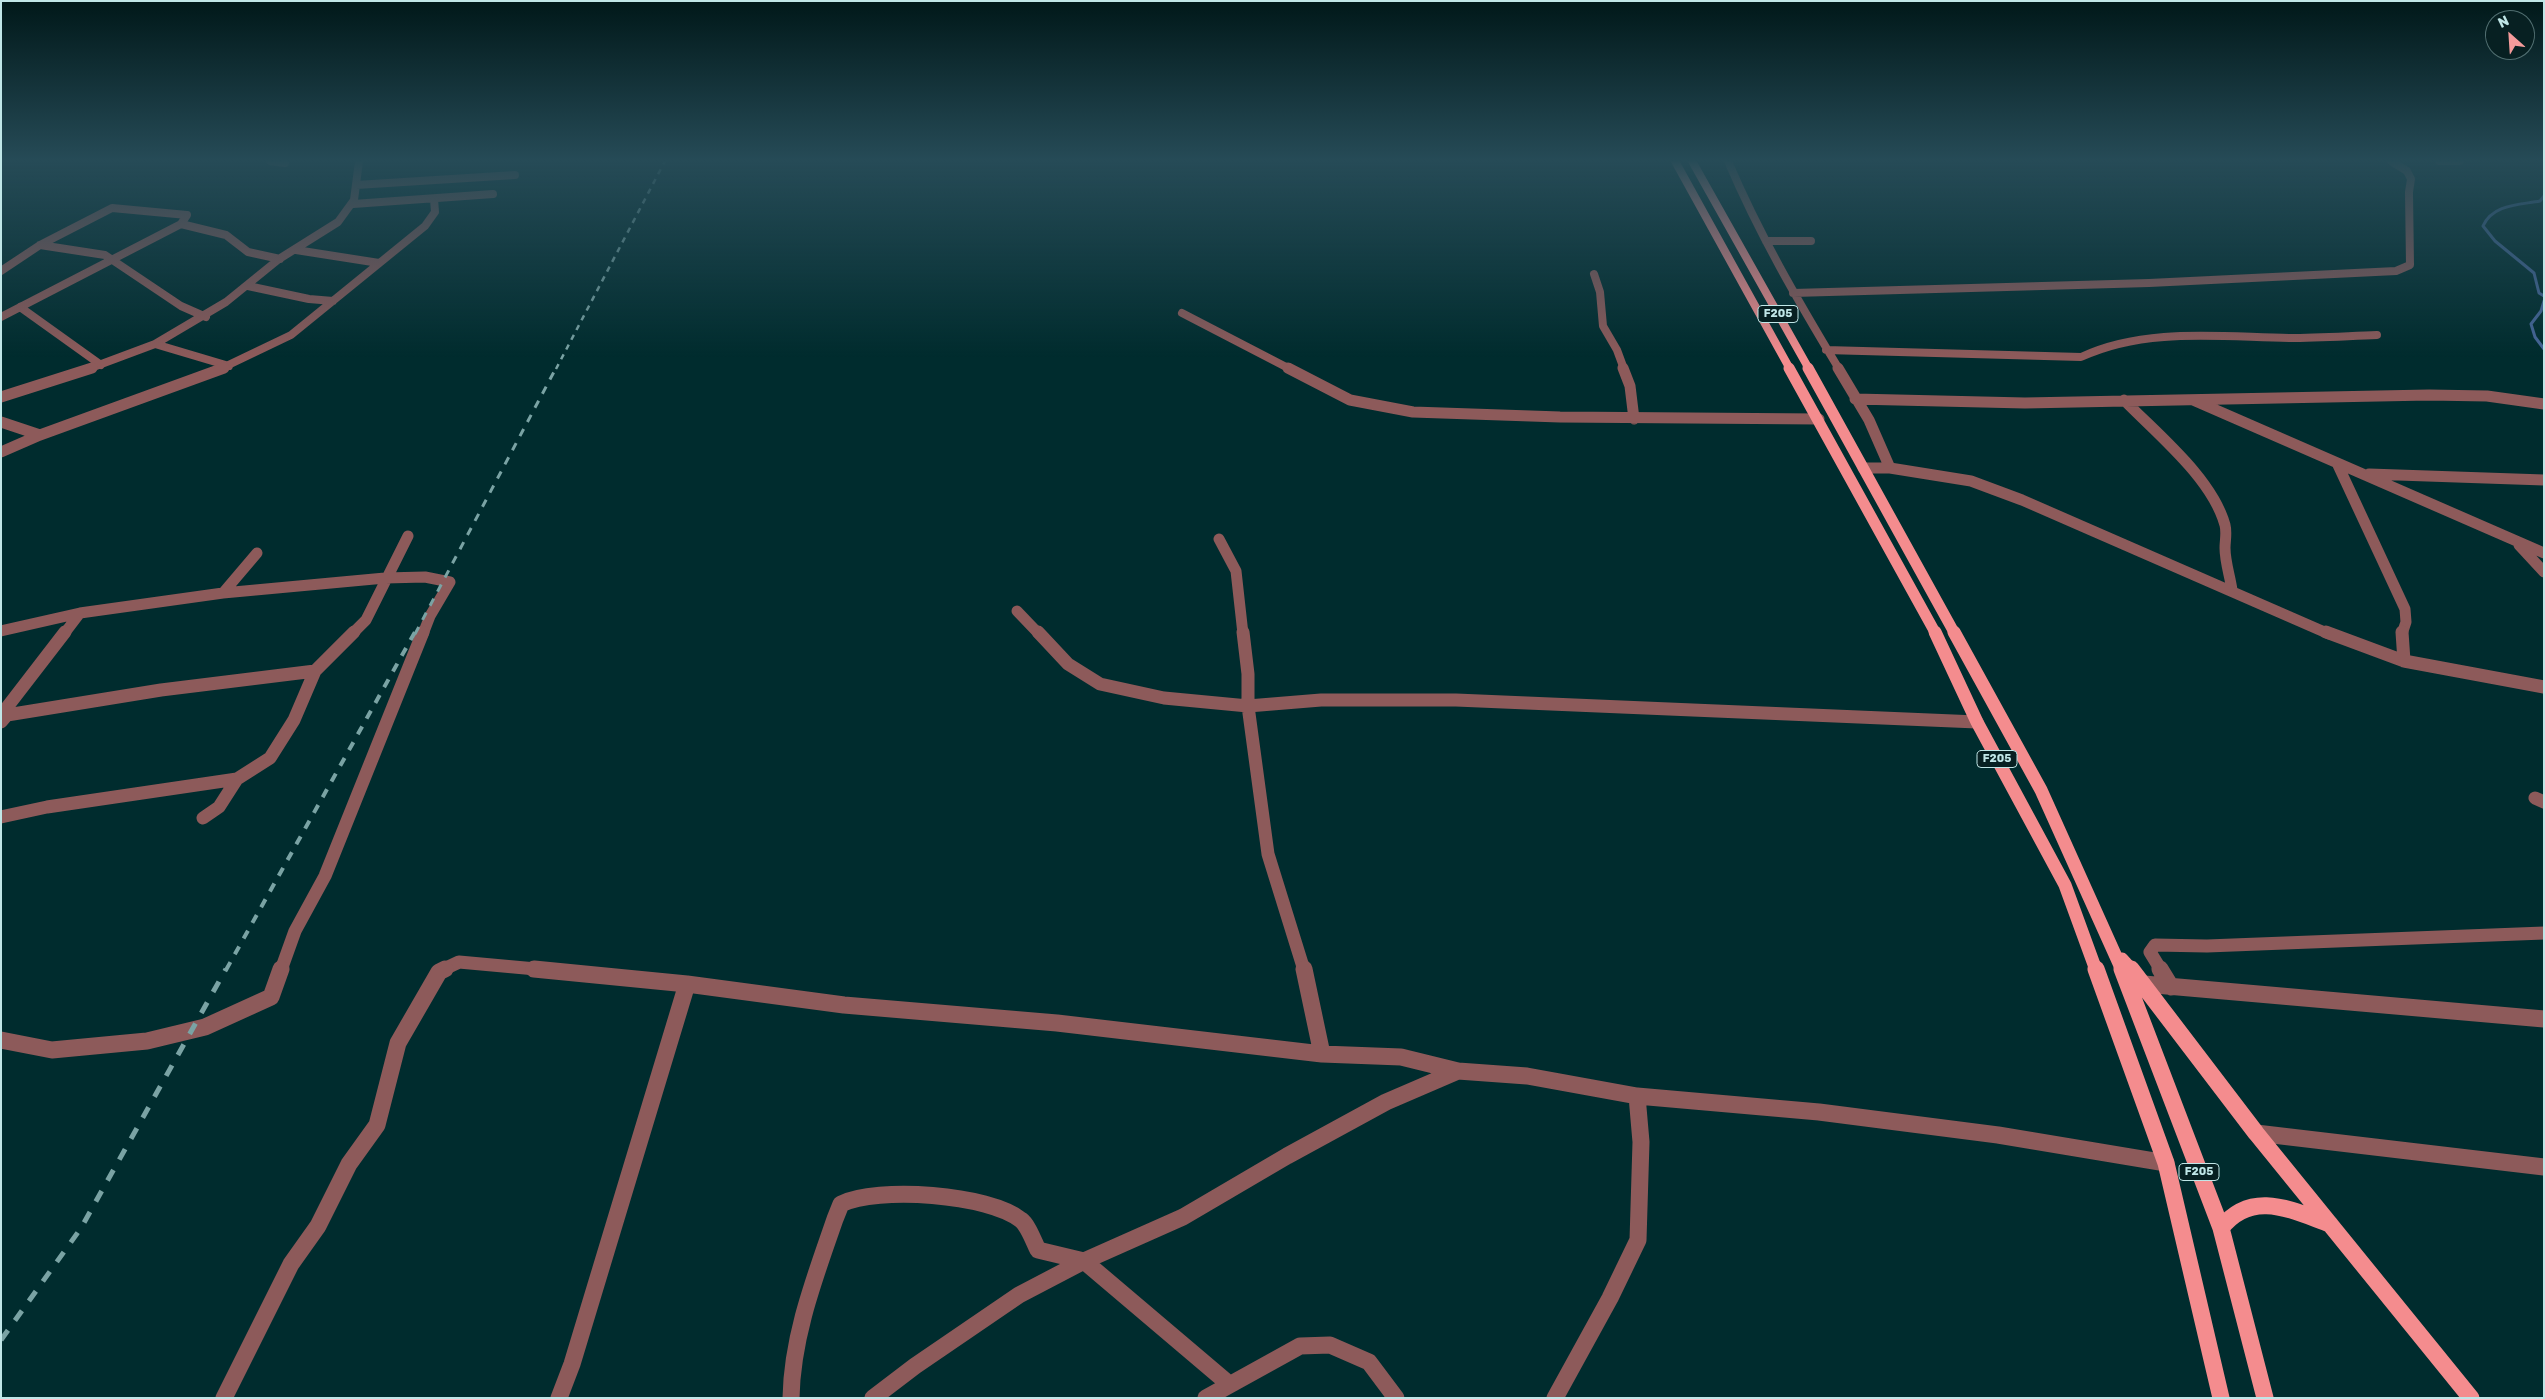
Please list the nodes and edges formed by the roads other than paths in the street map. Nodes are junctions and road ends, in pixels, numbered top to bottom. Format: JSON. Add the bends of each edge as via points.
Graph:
{"nodes":[{"id":1,"x":76,"y":226,"type":"edge"},
{"id":2,"x":177,"y":226,"type":"edge"},
{"id":3,"x":190,"y":226,"type":"edge"},
{"id":4,"x":332,"y":226,"type":"edge"},
{"id":5,"x":425,"y":226,"type":"edge"},
{"id":6,"x":1711,"y":226,"type":"edge"},
{"id":7,"x":1728,"y":226,"type":"edge"},
{"id":8,"x":1759,"y":226,"type":"edge"},
{"id":9,"x":2409,"y":226,"type":"edge"},
{"id":10,"x":1766,"y":241,"type":"junction"},
{"id":11,"x":1811,"y":241,"type":"dead end"},
{"id":12,"x":40,"y":245,"type":"junction"},
{"id":13,"x":296,"y":250,"type":"junction"},
{"id":14,"x":113,"y":259,"type":"junction"},
{"id":15,"x":280,"y":259,"type":"junction"},
{"id":16,"x":379,"y":263,"type":"junction"},
{"id":17,"x":1,"y":271,"type":"edge"},
{"id":18,"x":1594,"y":274,"type":"dead end"},
{"id":19,"x":248,"y":286,"type":"junction"},
{"id":20,"x":1793,"y":293,"type":"junction"},
{"id":21,"x":333,"y":301,"type":"junction"},
{"id":22,"x":20,"y":308,"type":"junction"},
{"id":23,"x":1182,"y":313,"type":"dead end"},
{"id":24,"x":1,"y":317,"type":"edge"},
{"id":25,"x":206,"y":317,"type":"junction"},
{"id":26,"x":2377,"y":335,"type":"dead end"},
{"id":27,"x":155,"y":344,"type":"junction"},
{"id":28,"x":1826,"y":350,"type":"junction"},
{"id":29,"x":101,"y":366,"type":"junction"},
{"id":30,"x":229,"y":366,"type":"junction"},
{"id":31,"x":1,"y":397,"type":"edge"},
{"id":32,"x":1855,"y":399,"type":"junction"},
{"id":33,"x":2191,"y":399,"type":"junction"},
{"id":34,"x":2124,"y":400,"type":"junction"},
{"id":35,"x":2544,"y":404,"type":"edge"},
{"id":36,"x":1634,"y":419,"type":"junction"},
{"id":37,"x":1819,"y":419,"type":"junction"},
{"id":38,"x":1,"y":422,"type":"edge"},
{"id":39,"x":40,"y":435,"type":"junction"},
{"id":40,"x":1,"y":452,"type":"edge"},
{"id":41,"x":2337,"y":463,"type":"junction"},
{"id":42,"x":1863,"y":468,"type":"junction"},
{"id":43,"x":1890,"y":468,"type":"junction"},
{"id":44,"x":2361,"y":474,"type":"junction"},
{"id":45,"x":2544,"y":480,"type":"edge"},
{"id":46,"x":408,"y":536,"type":"dead end"},
{"id":47,"x":1219,"y":539,"type":"dead end"},
{"id":48,"x":2515,"y":541,"type":"junction"},
{"id":49,"x":257,"y":553,"type":"dead end"},
{"id":50,"x":2544,"y":554,"type":"edge"},
{"id":51,"x":2544,"y":572,"type":"edge"},
{"id":52,"x":385,"y":578,"type":"junction"},
{"id":53,"x":2232,"y":590,"type":"junction"},
{"id":54,"x":223,"y":593,"type":"junction"},
{"id":55,"x":1017,"y":611,"type":"dead end"},
{"id":56,"x":80,"y":613,"type":"junction"},
{"id":57,"x":1,"y":631,"type":"edge"},
{"id":58,"x":2404,"y":660,"type":"junction"},
{"id":59,"x":315,"y":671,"type":"junction"},
{"id":60,"x":2544,"y":687,"type":"edge"},
{"id":61,"x":1248,"y":706,"type":"junction"},
{"id":62,"x":3,"y":717,"type":"edge"},
{"id":63,"x":1977,"y":722,"type":"junction"},
{"id":64,"x":237,"y":779,"type":"junction"},
{"id":65,"x":1,"y":817,"type":"edge"},
{"id":66,"x":203,"y":818,"type":"dead end"},
{"id":67,"x":2544,"y":932,"type":"edge"},
{"id":68,"x":2115,"y":951,"type":"junction"},
{"id":69,"x":687,"y":984,"type":"junction"},
{"id":70,"x":2144,"y":984,"type":"junction"},
{"id":71,"x":2171,"y":986,"type":"junction"},
{"id":72,"x":2544,"y":1019,"type":"edge"},
{"id":73,"x":1,"y":1040,"type":"edge"},
{"id":74,"x":1322,"y":1054,"type":"junction"},
{"id":75,"x":1458,"y":1071,"type":"junction"},
{"id":76,"x":1637,"y":1096,"type":"junction"},
{"id":77,"x":2256,"y":1133,"type":"junction"},
{"id":78,"x":2166,"y":1163,"type":"junction"},
{"id":79,"x":2544,"y":1167,"type":"edge"},
{"id":80,"x":2331,"y":1225,"type":"junction"},
{"id":81,"x":2221,"y":1228,"type":"junction"},
{"id":82,"x":1084,"y":1261,"type":"junction"},
{"id":83,"x":1229,"y":1384,"type":"junction"},
{"id":84,"x":224,"y":1398,"type":"edge"},
{"id":85,"x":559,"y":1398,"type":"edge"},
{"id":86,"x":791,"y":1398,"type":"edge"},
{"id":87,"x":873,"y":1398,"type":"edge"},
{"id":88,"x":1206,"y":1398,"type":"edge"},
{"id":89,"x":1396,"y":1398,"type":"edge"},
{"id":90,"x":1555,"y":1398,"type":"edge"},
{"id":91,"x":2221,"y":1398,"type":"edge"},
{"id":92,"x":2266,"y":1398,"type":"edge"},
{"id":93,"x":2471,"y":1398,"type":"edge"}],
"edges":[{"from":1,"to":12,"type":"street"},
{"from":2,"to":14,"type":"street"},
{"from":3,"to":15,"type":"street","via":[[226,235],[248,252]]},
{"from":4,"to":13,"type":"street"},
{"from":5,"to":16,"type":"street"},
{"from":6,"to":37,"type":"main road","number":"F205"},
{"from":7,"to":42,"type":"main road","number":"F205"},
{"from":8,"to":10,"type":"street"},
{"from":9,"to":20,"type":"street","via":[[2410,265],[2396,271],[2150,283]]},
{"from":10,"to":11,"type":"street"},
{"from":10,"to":20,"type":"street"},
{"from":12,"to":14,"type":"street"},
{"from":12,"to":17,"type":"street"},
{"from":13,"to":15,"type":"street"},
{"from":13,"to":16,"type":"street"},
{"from":14,"to":22,"type":"street"},
{"from":14,"to":25,"type":"street","via":[[181,306]]},
{"from":15,"to":19,"type":"street"},
{"from":16,"to":21,"type":"street"},
{"from":18,"to":36,"type":"street","via":[[1600,292],[1603,326],[1617,350],[1630,386]]},
{"from":19,"to":21,"type":"street"},
{"from":19,"to":25,"type":"street"},
{"from":20,"to":28,"type":"street"},
{"from":21,"to":30,"type":"street","via":[[291,335]]},
{"from":22,"to":24,"type":"street"},
{"from":22,"to":29,"type":"street"},
{"from":23,"to":36,"type":"street","via":[[1350,400],[1372,407],[1462,414]]},
{"from":25,"to":27,"type":"street"},
{"from":26,"to":28,"type":"street","via":[[2130,340],[2093,350],[2081,358]]},
{"from":27,"to":29,"type":"street"},
{"from":27,"to":30,"type":"street"},
{"from":28,"to":32,"type":"street"},
{"from":29,"to":31,"type":"street"},
{"from":30,"to":39,"type":"street"},
{"from":32,"to":34,"type":"street","via":[[2024,403]]},
{"from":32,"to":43,"type":"street","via":[[1869,420]]},
{"from":33,"to":34,"type":"street"},
{"from":33,"to":35,"type":"street","via":[[2467,396]]},
{"from":33,"to":41,"type":"street"},
{"from":34,"to":53,"type":"street","via":[[2190,467],[2216,506],[2225,525]]},
{"from":36,"to":37,"type":"street"},
{"from":37,"to":63,"type":"main road","number":"F205","via":[[1932,626]]},
{"from":38,"to":39,"type":"street"},
{"from":39,"to":40,"type":"street"},
{"from":41,"to":44,"type":"street"},
{"from":41,"to":58,"type":"street","via":[[2405,609],[2406,622],[2401,636]]},
{"from":42,"to":43,"type":"street"},
{"from":42,"to":68,"type":"main road","number":"F205","via":[[2042,790]]},
{"from":43,"to":53,"type":"street","via":[[1972,481]]},
{"from":44,"to":45,"type":"street"},
{"from":44,"to":48,"type":"street"},
{"from":46,"to":52,"type":"street"},
{"from":47,"to":61,"type":"street","via":[[1236,571],[1248,674]]},
{"from":48,"to":50,"type":"street"},
{"from":48,"to":51,"type":"street"},
{"from":49,"to":54,"type":"street"},
{"from":52,"to":54,"type":"street"},
{"from":52,"to":59,"type":"street","via":[[366,620]]},
{"from":52,"to":73,"type":"street","via":[[425,577],[450,582],[430,616],[325,876],[294,931],[271,997],[205,1027],[147,1041],[52,1050]]},
{"from":53,"to":58,"type":"street","via":[[2332,635]]},
{"from":54,"to":56,"type":"street"},
{"from":55,"to":61,"type":"street","via":[[1068,664],[1100,684],[1164,698]]},
{"from":56,"to":57,"type":"street"},
{"from":56,"to":62,"type":"street"},
{"from":58,"to":60,"type":"street"},
{"from":59,"to":62,"type":"street","via":[[225,680]]},
{"from":59,"to":64,"type":"street","via":[[294,720],[270,758]]},
{"from":61,"to":63,"type":"street","via":[[1330,700],[1456,700]]},
{"from":61,"to":74,"type":"street","via":[[1268,854],[1302,960]]},
{"from":63,"to":78,"type":"main road","number":"F205","via":[[2065,885]]},
{"from":64,"to":65,"type":"street","via":[[47,807]]},
{"from":64,"to":66,"type":"street","via":[[219,807]]},
{"from":67,"to":71,"type":"street","via":[[2207,946],[2155,945],[2150,952]]},
{"from":68,"to":70,"type":"main road"},
{"from":68,"to":81,"type":"main road","number":"F205"},
{"from":69,"to":74,"type":"street","via":[[844,1005],[1058,1024]]},
{"from":69,"to":84,"type":"street","via":[[459,962],[439,972],[398,1043],[377,1125],[349,1164],[318,1226],[291,1264]]},
{"from":69,"to":85,"type":"street"},
{"from":70,"to":71,"type":"street"},
{"from":70,"to":77,"type":"main road"},
{"from":71,"to":72,"type":"street"},
{"from":74,"to":75,"type":"street","via":[[1401,1057]]},
{"from":75,"to":76,"type":"street","via":[[1526,1076]]},
{"from":75,"to":82,"type":"street","via":[[1386,1102],[1183,1217]]},
{"from":76,"to":78,"type":"street","via":[[1819,1112],[1998,1135]]},
{"from":76,"to":90,"type":"street","via":[[1641,1142],[1638,1240]]},
{"from":77,"to":79,"type":"street"},
{"from":77,"to":80,"type":"main road"},
{"from":78,"to":91,"type":"main road","number":"F205"},
{"from":80,"to":81,"type":"main road","via":[[2292,1210],[2261,1204],[2235,1212]]},
{"from":80,"to":93,"type":"main road"},
{"from":81,"to":92,"type":"main road","number":"F205"},
{"from":82,"to":83,"type":"street"},
{"from":82,"to":86,"type":"street","via":[[1038,1250],[1022,1220],[979,1201],[905,1194],[853,1198],[841,1204],[801,1325],[790,1386]]},
{"from":82,"to":87,"type":"street","via":[[1019,1295]]},
{"from":83,"to":88,"type":"street"},
{"from":83,"to":89,"type":"street","via":[[1300,1346],[1330,1345],[1369,1362]]}]}
